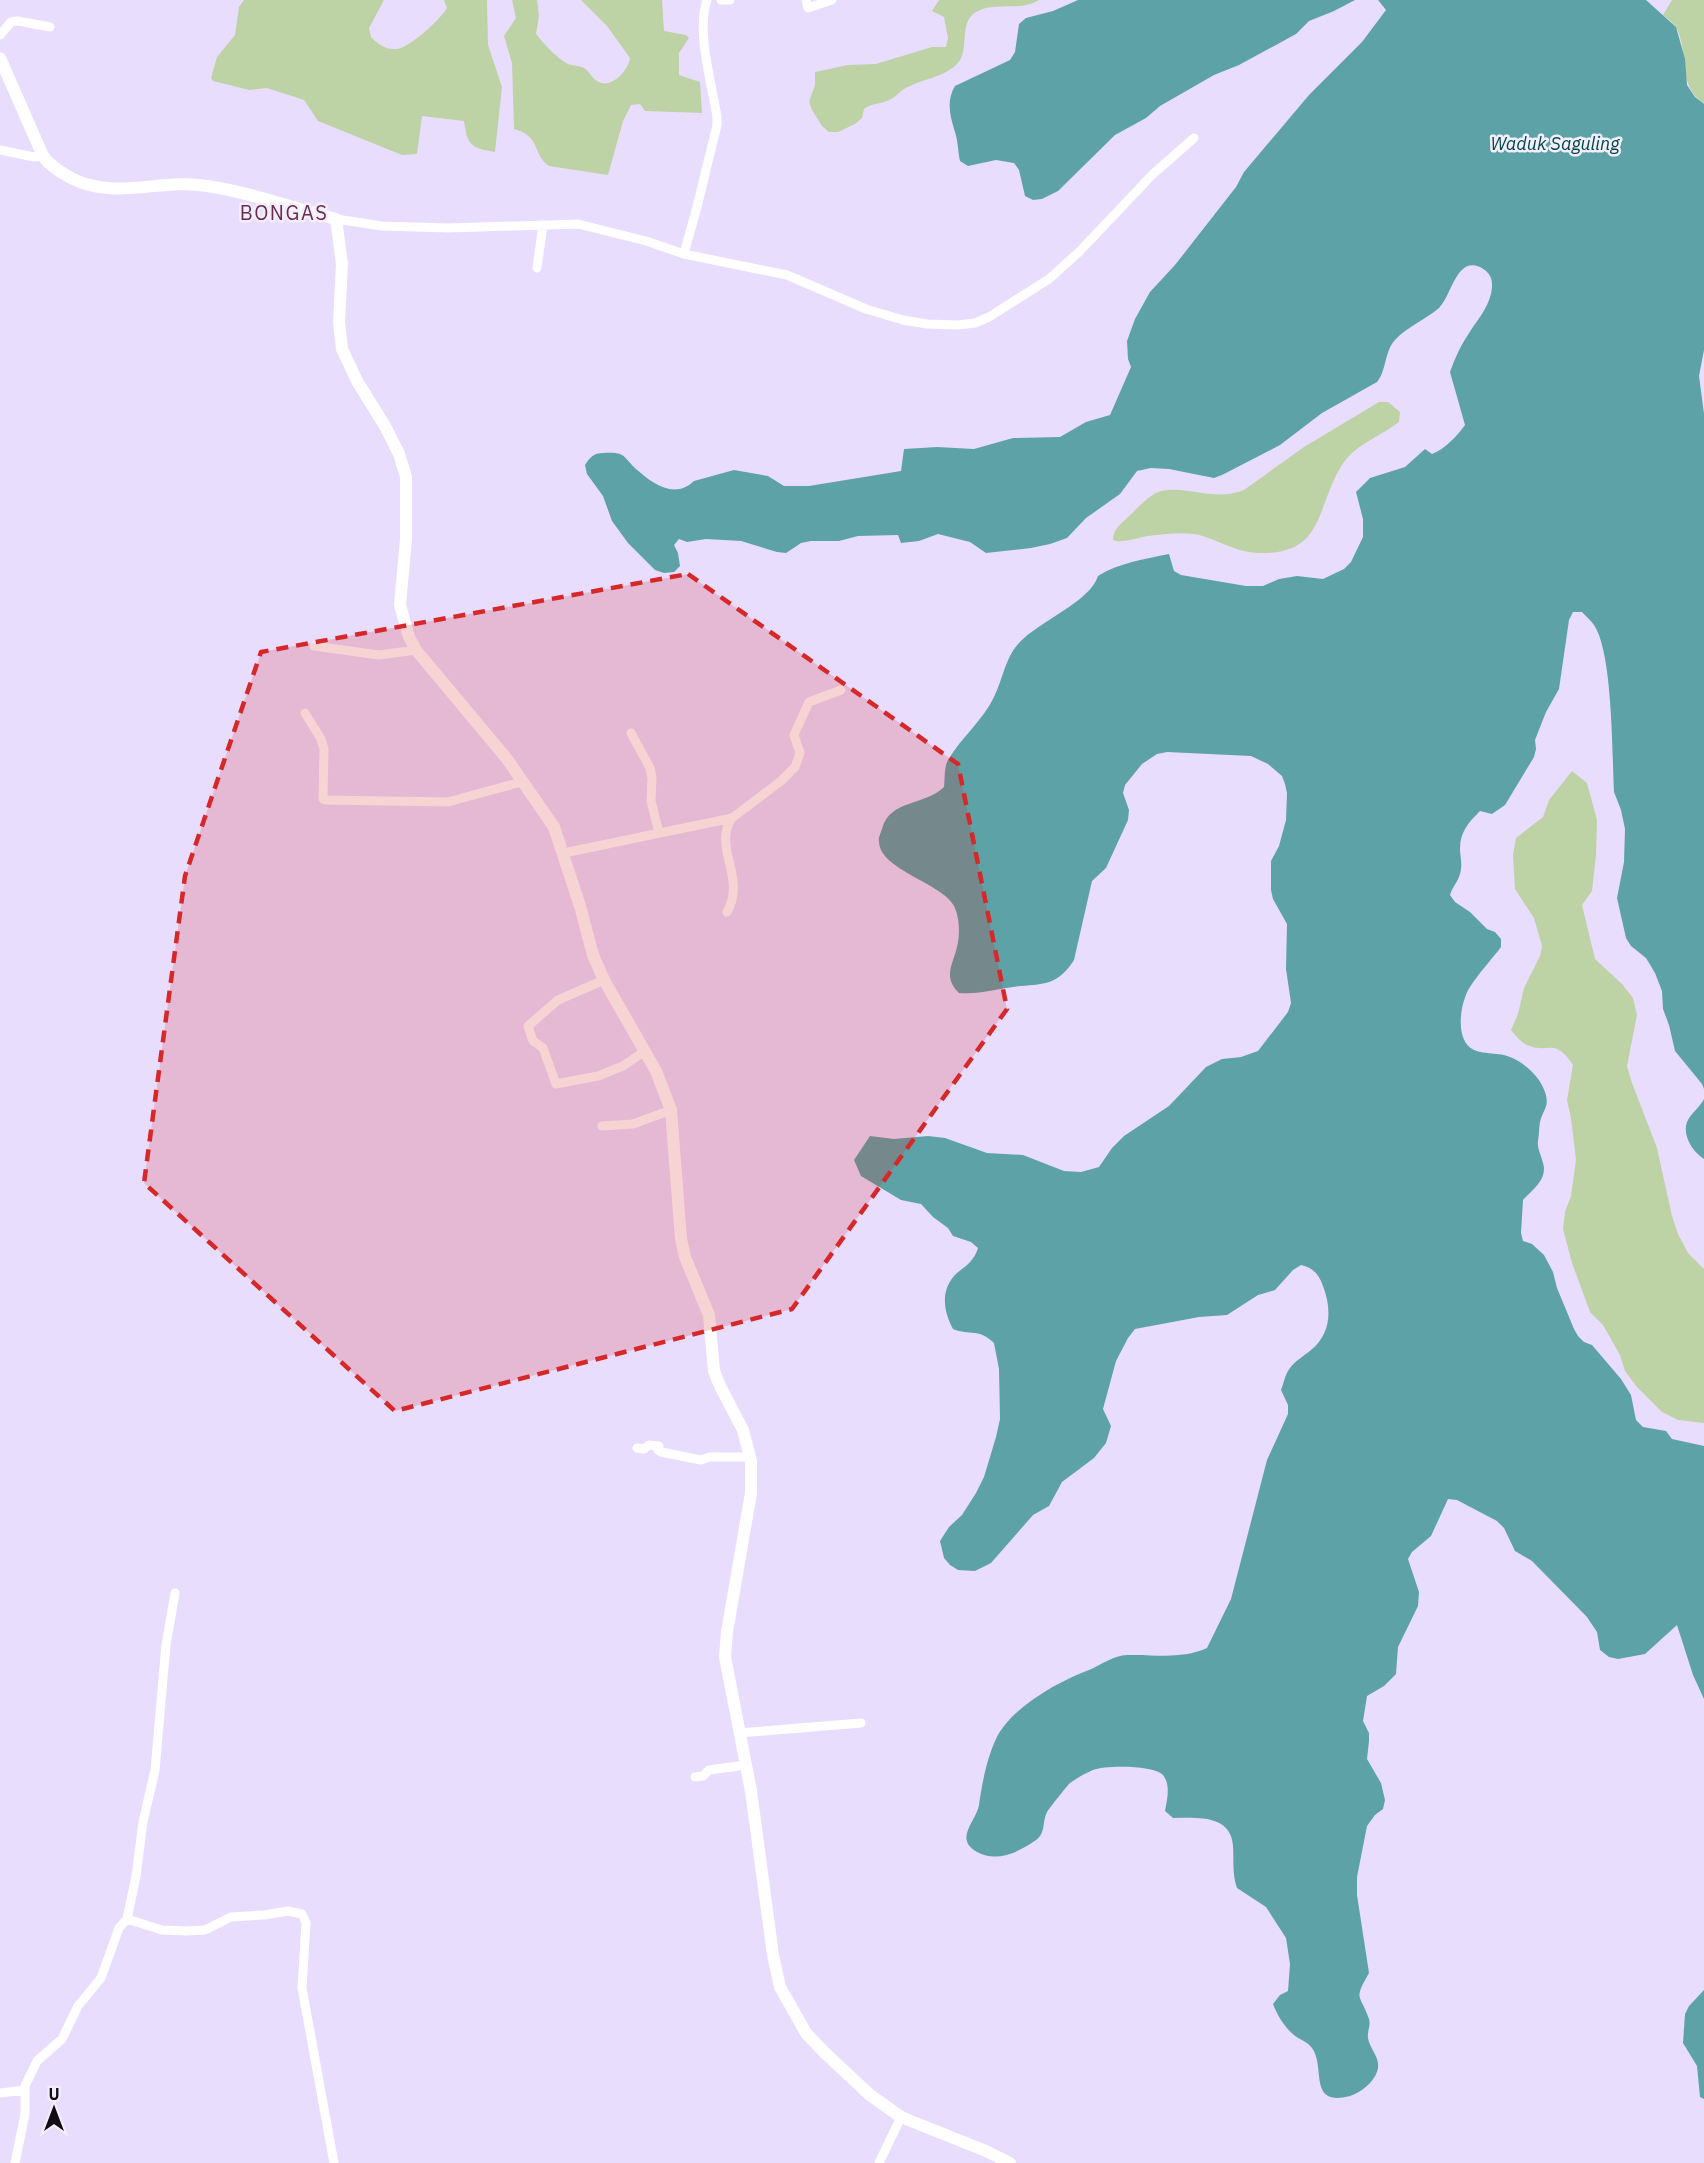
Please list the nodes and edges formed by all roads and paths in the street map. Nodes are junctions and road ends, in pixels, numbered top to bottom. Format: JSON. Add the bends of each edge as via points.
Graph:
{"nodes":[{"id":1,"x":707,"y":0,"type":"edge"},
{"id":2,"x":721,"y":0,"type":"edge"},
{"id":3,"x":730,"y":0,"type":"edge"},
{"id":4,"x":806,"y":0,"type":"edge"},
{"id":5,"x":832,"y":0,"type":"edge"},
{"id":6,"x":50,"y":27,"type":"dead end"},
{"id":7,"x":0,"y":35,"type":"edge"},
{"id":8,"x":0,"y":58,"type":"edge"},
{"id":9,"x":1194,"y":138,"type":"dead end"},
{"id":10,"x":0,"y":150,"type":"edge"},
{"id":11,"x":43,"y":156,"type":"junction"},
{"id":12,"x":336,"y":219,"type":"junction"},
{"id":13,"x":543,"y":225,"type":"junction"},
{"id":14,"x":684,"y":254,"type":"junction"},
{"id":15,"x":537,"y":268,"type":"dead end"},
{"id":16,"x":314,"y":646,"type":"dead end"},
{"id":17,"x":416,"y":650,"type":"junction"},
{"id":18,"x":841,"y":690,"type":"dead end"},
{"id":19,"x":306,"y":713,"type":"dead end"},
{"id":20,"x":631,"y":733,"type":"dead end"},
{"id":21,"x":521,"y":782,"type":"junction"},
{"id":22,"x":732,"y":818,"type":"junction"},
{"id":23,"x":659,"y":833,"type":"junction"},
{"id":24,"x":564,"y":853,"type":"junction"},
{"id":25,"x":727,"y":912,"type":"dead end"},
{"id":26,"x":604,"y":980,"type":"junction"},
{"id":27,"x":645,"y":1051,"type":"junction"},
{"id":28,"x":671,"y":1110,"type":"junction"},
{"id":29,"x":602,"y":1125,"type":"dead end"},
{"id":30,"x":637,"y":1448,"type":"dead end"},
{"id":31,"x":750,"y":1457,"type":"junction"},
{"id":32,"x":175,"y":1593,"type":"dead end"},
{"id":33,"x":861,"y":1723,"type":"dead end"},
{"id":34,"x":740,"y":1733,"type":"junction"},
{"id":35,"x":746,"y":1766,"type":"junction"},
{"id":36,"x":695,"y":1777,"type":"dead end"},
{"id":37,"x":127,"y":1919,"type":"junction"},
{"id":38,"x":25,"y":2090,"type":"junction"},
{"id":39,"x":0,"y":2093,"type":"edge"},
{"id":40,"x":901,"y":2117,"type":"junction"},
{"id":41,"x":15,"y":2163,"type":"edge"},
{"id":42,"x":334,"y":2163,"type":"edge"},
{"id":43,"x":879,"y":2163,"type":"edge"},
{"id":44,"x":1010,"y":2163,"type":"edge"}],
"edges":[{"from":1,"to":14,"type":"street","via":[[703,19],[705,47],[717,125]]},
{"from":2,"to":3,"type":"street"},
{"from":4,"to":5,"type":"street","via":[[808,8]]},
{"from":6,"to":7,"type":"street","via":[[11,22]]},
{"from":8,"to":11,"type":"main road"},
{"from":9,"to":14,"type":"street","via":[[1049,279],[975,323],[903,320],[866,309],[787,275]]},
{"from":10,"to":11,"type":"street"},
{"from":11,"to":12,"type":"main road","via":[[62,173],[92,186],[119,190],[203,185]]},
{"from":12,"to":13,"type":"street","via":[[430,228]]},
{"from":12,"to":17,"type":"main road","via":[[342,264],[342,349],[390,435],[406,477],[400,605]]},
{"from":13,"to":14,"type":"street","via":[[578,224]]},
{"from":13,"to":15,"type":"street"},
{"from":16,"to":17,"type":"street","via":[[379,655]]},
{"from":17,"to":21,"type":"main road","via":[[507,759]]},
{"from":18,"to":22,"type":"street","via":[[809,702],[794,735],[800,753],[795,767]]},
{"from":19,"to":21,"type":"street","via":[[324,749],[325,800],[448,802]]},
{"from":20,"to":23,"type":"street","via":[[650,768],[651,801]]},
{"from":21,"to":24,"type":"main road","via":[[554,827]]},
{"from":22,"to":23,"type":"street"},
{"from":22,"to":25,"type":"street","via":[[725,838],[734,879]]},
{"from":23,"to":24,"type":"street"},
{"from":24,"to":26,"type":"main road"},
{"from":26,"to":27,"type":"main road"},
{"from":26,"to":27,"type":"street","via":[[558,1000],[528,1026],[533,1041],[543,1047],[556,1084],[598,1076]]},
{"from":27,"to":28,"type":"main road"},
{"from":28,"to":29,"type":"street","via":[[633,1124]]},
{"from":28,"to":31,"type":"main road","via":[[681,1239],[709,1315],[714,1371],[743,1430]]},
{"from":30,"to":31,"type":"street","via":[[658,1446],[661,1452],[701,1460]]},
{"from":31,"to":34,"type":"main road","via":[[752,1493],[725,1657]]},
{"from":32,"to":37,"type":"street","via":[[166,1645],[155,1770]]},
{"from":33,"to":34,"type":"street"},
{"from":34,"to":35,"type":"main road"},
{"from":35,"to":36,"type":"street","via":[[710,1770]]},
{"from":35,"to":40,"type":"main road","via":[[773,1955],[785,1997],[806,2032],[824,2052],[870,2095]]},
{"from":37,"to":38,"type":"street","via":[[119,1929],[101,1978],[78,2006],[62,2039],[37,2061]]},
{"from":37,"to":42,"type":"street","via":[[162,1930],[186,1931],[205,1930],[231,1917],[296,1911],[305,1918],[302,1988]]},
{"from":38,"to":39,"type":"street"},
{"from":38,"to":41,"type":"street","via":[[25,2114]]},
{"from":40,"to":43,"type":"street"},
{"from":40,"to":44,"type":"main road"}]}
